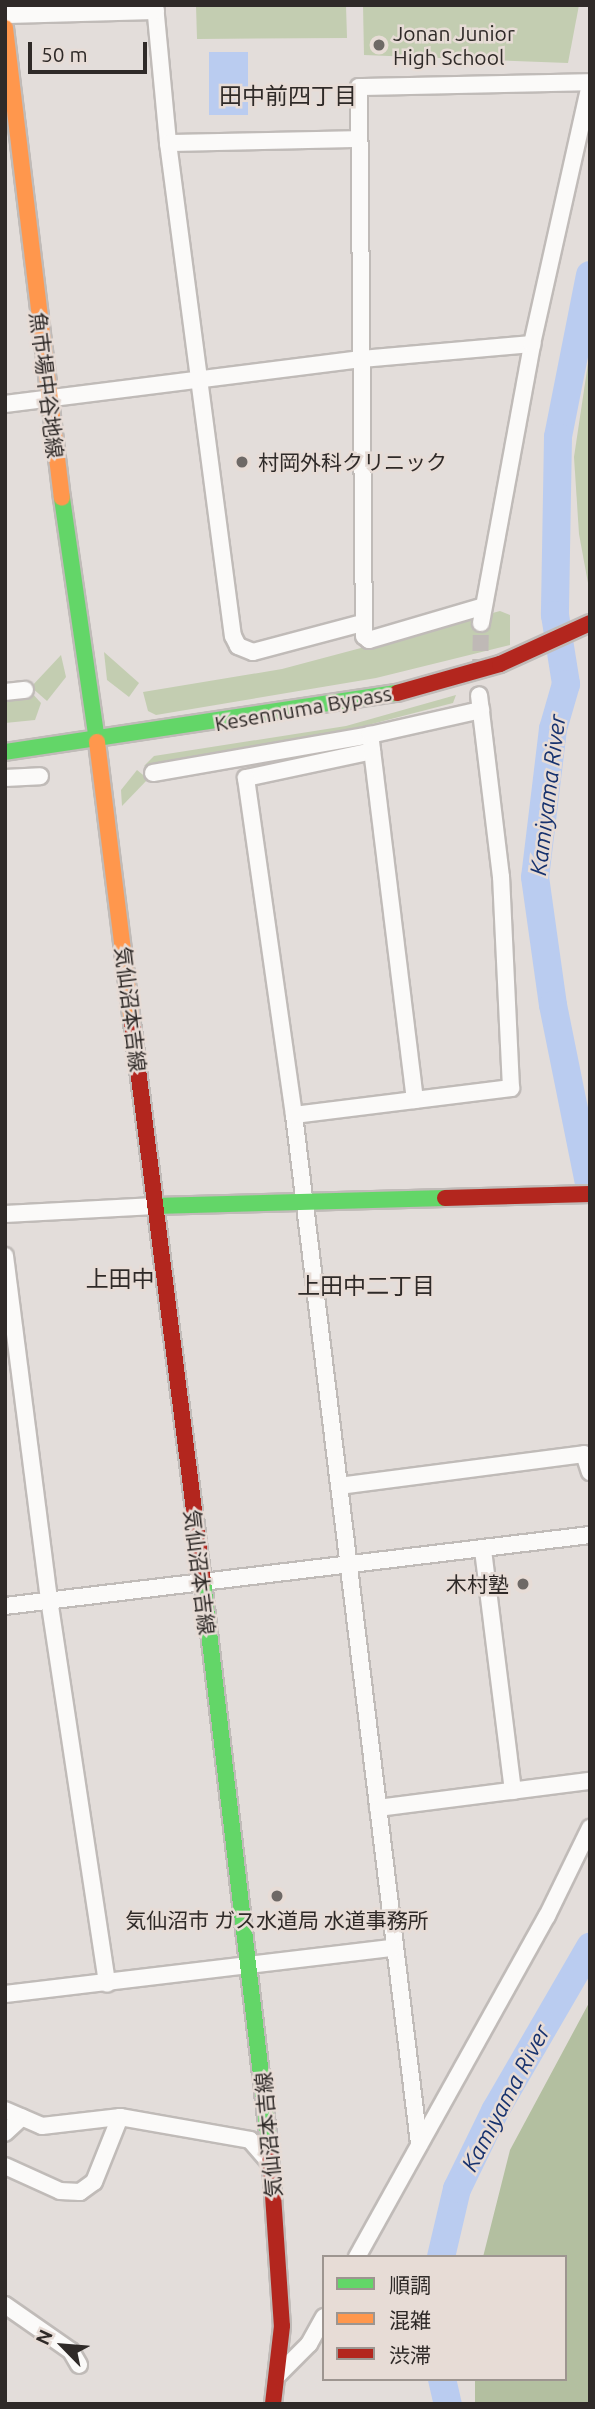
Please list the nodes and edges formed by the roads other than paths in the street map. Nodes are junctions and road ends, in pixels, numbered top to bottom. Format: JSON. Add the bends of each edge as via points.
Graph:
{"nodes":[{"id":1,"x":156,"y":8,"type":"edge"},
{"id":2,"x":5,"y":15,"type":"edge"},
{"id":3,"x":5,"y":28,"type":"edge"},
{"id":4,"x":590,"y":83,"type":"edge"},
{"id":5,"x":357,"y":139,"type":"junction"},
{"id":6,"x":169,"y":143,"type":"junction"},
{"id":7,"x":532,"y":344,"type":"junction"},
{"id":8,"x":360,"y":359,"type":"junction"},
{"id":9,"x":200,"y":382,"type":"junction"},
{"id":10,"x":48,"y":399,"type":"junction"},
{"id":11,"x":5,"y":404,"type":"edge"},
{"id":12,"x":362,"y":623,"type":"junction"},
{"id":13,"x":590,"y":623,"type":"edge"},
{"id":14,"x":25,"y":690,"type":"dead end"},
{"id":15,"x":5,"y":692,"type":"edge"},
{"id":16,"x":97,"y":741,"type":"junction"},
{"id":17,"x":371,"y":743,"type":"junction"},
{"id":18,"x":5,"y":752,"type":"edge"},
{"id":19,"x":153,"y":773,"type":"dead end"},
{"id":20,"x":40,"y":776,"type":"dead end"},
{"id":21,"x":5,"y":778,"type":"edge"},
{"id":22,"x":415,"y":1100,"type":"junction"},
{"id":23,"x":294,"y":1115,"type":"junction"},
{"id":24,"x":590,"y":1194,"type":"edge"},
{"id":25,"x":304,"y":1205,"type":"junction"},
{"id":26,"x":155,"y":1206,"type":"junction"},
{"id":27,"x":5,"y":1214,"type":"edge"},
{"id":28,"x":5,"y":1256,"type":"edge"},
{"id":29,"x":590,"y":1472,"type":"edge"},
{"id":30,"x":339,"y":1486,"type":"junction"},
{"id":31,"x":590,"y":1535,"type":"edge"},
{"id":32,"x":483,"y":1550,"type":"junction"},
{"id":33,"x":346,"y":1568,"type":"junction"},
{"id":34,"x":201,"y":1581,"type":"junction"},
{"id":35,"x":49,"y":1599,"type":"junction"},
{"id":36,"x":5,"y":1606,"type":"edge"},
{"id":37,"x":590,"y":1781,"type":"edge"},
{"id":38,"x":513,"y":1791,"type":"junction"},
{"id":39,"x":378,"y":1808,"type":"junction"},
{"id":40,"x":590,"y":1828,"type":"edge"},
{"id":41,"x":393,"y":1948,"type":"junction"},
{"id":42,"x":251,"y":1963,"type":"junction"},
{"id":43,"x":107,"y":1984,"type":"junction"},
{"id":44,"x":5,"y":1994,"type":"edge"},
{"id":45,"x":5,"y":2110,"type":"edge"},
{"id":46,"x":22,"y":2117,"type":"junction"},
{"id":47,"x":120,"y":2117,"type":"junction"},
{"id":48,"x":5,"y":2133,"type":"edge"},
{"id":49,"x":419,"y":2144,"type":"junction"},
{"id":50,"x":5,"y":2166,"type":"edge"},
{"id":51,"x":272,"y":2166,"type":"junction"},
{"id":52,"x":358,"y":2255,"type":"edge"},
{"id":53,"x":5,"y":2305,"type":"edge"},
{"id":54,"x":322,"y":2321,"type":"edge"},
{"id":55,"x":79,"y":2365,"type":"dead end"},
{"id":56,"x":278,"y":2375,"type":"junction"},
{"id":57,"x":273,"y":2404,"type":"edge"}],
"edges":[{"from":1,"to":2,"type":"street"},
{"from":1,"to":6,"type":"street"},
{"from":3,"to":10,"type":"main road","name":"魚市場中谷地線"},
{"from":4,"to":5,"type":"street","via":[[359,87]]},
{"from":4,"to":7,"type":"street"},
{"from":5,"to":6,"type":"street"},
{"from":5,"to":8,"type":"street"},
{"from":6,"to":9,"type":"street"},
{"from":7,"to":8,"type":"street"},
{"from":7,"to":12,"type":"street","via":[[481,615],[369,640]]},
{"from":8,"to":9,"type":"street"},
{"from":8,"to":12,"type":"street"},
{"from":9,"to":10,"type":"street"},
{"from":9,"to":12,"type":"street","via":[[238,646],[253,652]]},
{"from":10,"to":11,"type":"street"},
{"from":10,"to":16,"type":"main road","name":"魚市場中谷地線"},
{"from":13,"to":16,"type":"main road","name":"Kesennuma Bypass","via":[[500,664],[386,696]]},
{"from":14,"to":15,"type":"street"},
{"from":16,"to":18,"type":"main road","name":"Kesennuma Bypass"},
{"from":16,"to":26,"type":"main road","name":"気仙沼本吉線"},
{"from":17,"to":19,"type":"street"},
{"from":17,"to":22,"type":"street"},
{"from":17,"to":22,"type":"street","via":[[480,703],[501,877],[511,1088]]},
{"from":17,"to":23,"type":"street","via":[[246,778]]},
{"from":20,"to":21,"type":"street"},
{"from":22,"to":23,"type":"street"},
{"from":23,"to":25,"type":"street"},
{"from":24,"to":25,"type":"main road"},
{"from":25,"to":26,"type":"main road"},
{"from":25,"to":30,"type":"street"},
{"from":26,"to":27,"type":"street"},
{"from":26,"to":34,"type":"main road","name":"気仙沼本吉線"},
{"from":28,"to":35,"type":"street"},
{"from":29,"to":30,"type":"street","via":[[584,1454]]},
{"from":30,"to":33,"type":"street"},
{"from":31,"to":32,"type":"street"},
{"from":32,"to":33,"type":"street"},
{"from":32,"to":38,"type":"street"},
{"from":33,"to":34,"type":"street"},
{"from":33,"to":39,"type":"street"},
{"from":34,"to":35,"type":"street"},
{"from":34,"to":42,"type":"main road","name":"気仙沼本吉線"},
{"from":35,"to":36,"type":"street"},
{"from":35,"to":43,"type":"street"},
{"from":37,"to":38,"type":"street"},
{"from":38,"to":39,"type":"street"},
{"from":39,"to":41,"type":"street"},
{"from":40,"to":49,"type":"street","via":[[547,1916]]},
{"from":41,"to":42,"type":"street"},
{"from":41,"to":49,"type":"street"},
{"from":42,"to":43,"type":"street"},
{"from":42,"to":51,"type":"main road","name":"気仙沼本吉線"},
{"from":43,"to":44,"type":"street"},
{"from":45,"to":46,"type":"street"},
{"from":46,"to":47,"type":"street","via":[[42,2126]]},
{"from":46,"to":48,"type":"street"},
{"from":47,"to":50,"type":"street","via":[[94,2182],[80,2192],[60,2191]]},
{"from":47,"to":51,"type":"street","via":[[250,2140]]},
{"from":49,"to":52,"type":"street"},
{"from":51,"to":56,"type":"main road","name":"気仙沼本吉線","via":[[282,2326]]},
{"from":53,"to":55,"type":"street","via":[[71,2351]]},
{"from":54,"to":56,"type":"street","via":[[309,2344]]},
{"from":56,"to":57,"type":"main road","name":"気仙沼本吉線"}]}
